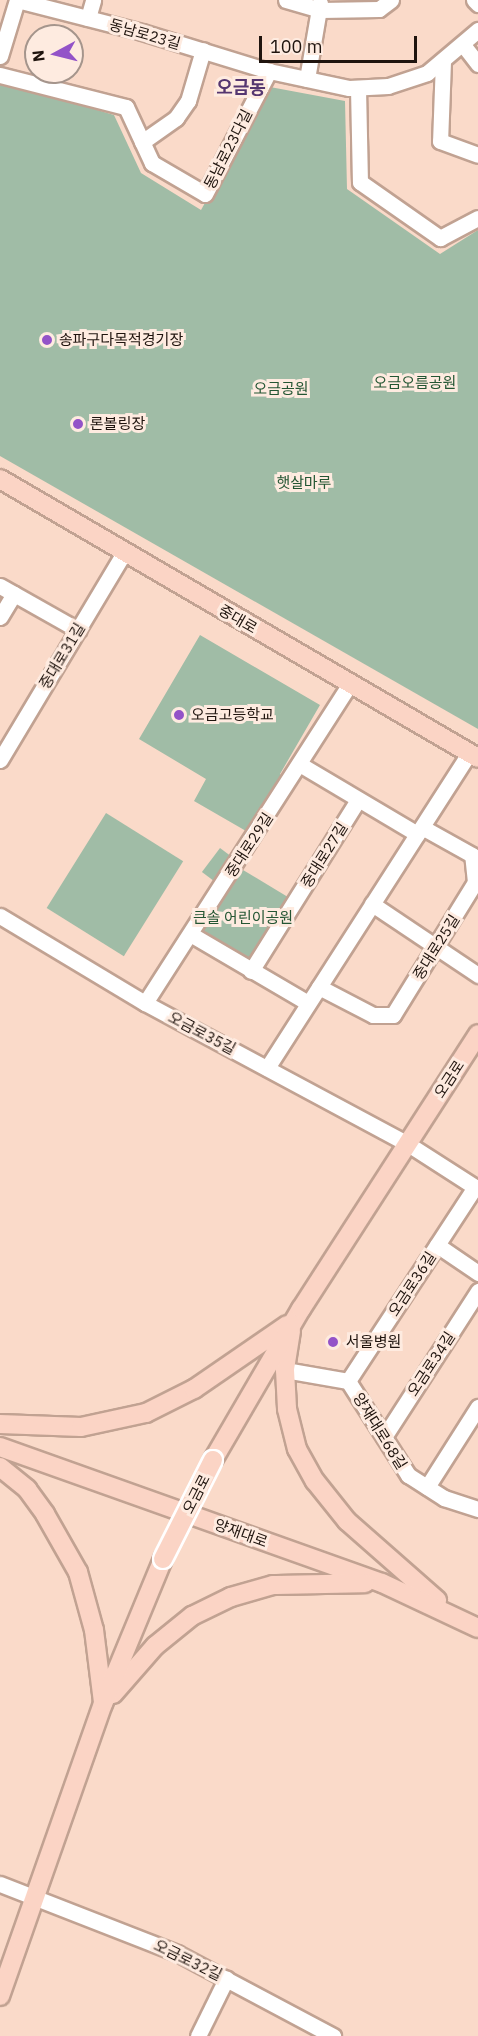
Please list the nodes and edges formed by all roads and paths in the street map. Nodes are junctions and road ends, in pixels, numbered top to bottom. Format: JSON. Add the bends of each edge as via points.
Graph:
{"nodes":[{"id":1,"x":17,"y":0,"type":"edge"},
{"id":2,"x":93,"y":0,"type":"edge"},
{"id":3,"x":286,"y":0,"type":"edge"},
{"id":4,"x":474,"y":0,"type":"edge"},
{"id":5,"x":383,"y":3,"type":"edge"},
{"id":6,"x":478,"y":4,"type":"edge"},
{"id":7,"x":321,"y":5,"type":"edge"},
{"id":8,"x":88,"y":18,"type":"junction"},
{"id":9,"x":478,"y":30,"type":"edge"},
{"id":10,"x":464,"y":46,"type":"junction"},
{"id":11,"x":203,"y":50,"type":"junction"},
{"id":12,"x":0,"y":56,"type":"edge"},
{"id":13,"x":443,"y":61,"type":"junction"},
{"id":14,"x":478,"y":64,"type":"edge"},
{"id":15,"x":268,"y":71,"type":"junction"},
{"id":16,"x":0,"y":75,"type":"edge"},
{"id":17,"x":307,"y":79,"type":"junction"},
{"id":18,"x":358,"y":88,"type":"junction"},
{"id":19,"x":142,"y":142,"type":"junction"},
{"id":20,"x":478,"y":155,"type":"edge"},
{"id":21,"x":478,"y":217,"type":"edge"},
{"id":22,"x":0,"y":479,"type":"edge"},
{"id":23,"x":124,"y":553,"type":"junction"},
{"id":24,"x":0,"y":586,"type":"edge"},
{"id":25,"x":14,"y":594,"type":"junction"},
{"id":26,"x":0,"y":617,"type":"edge"},
{"id":27,"x":78,"y":630,"type":"junction"},
{"id":28,"x":350,"y":684,"type":"junction"},
{"id":29,"x":473,"y":755,"type":"edge"},
{"id":30,"x":0,"y":760,"type":"edge"},
{"id":31,"x":301,"y":765,"type":"junction"},
{"id":32,"x":358,"y":800,"type":"junction"},
{"id":33,"x":419,"y":831,"type":"junction"},
{"id":34,"x":372,"y":904,"type":"junction"},
{"id":35,"x":0,"y":916,"type":"edge"},
{"id":36,"x":192,"y":935,"type":"junction"},
{"id":37,"x":437,"y":946,"type":"junction"},
{"id":38,"x":251,"y":971,"type":"junction"},
{"id":39,"x":478,"y":975,"type":"edge"},
{"id":40,"x":319,"y":987,"type":"junction"},
{"id":41,"x":145,"y":1003,"type":"junction"},
{"id":42,"x":308,"y":1003,"type":"junction"},
{"id":43,"x":478,"y":1035,"type":"edge"},
{"id":44,"x":267,"y":1068,"type":"junction"},
{"id":45,"x":408,"y":1144,"type":"junction"},
{"id":46,"x":476,"y":1188,"type":"edge"},
{"id":47,"x":437,"y":1245,"type":"junction"},
{"id":48,"x":478,"y":1273,"type":"edge"},
{"id":49,"x":478,"y":1291,"type":"edge"},
{"id":50,"x":293,"y":1321,"type":"junction"},
{"id":51,"x":285,"y":1370,"type":"junction"},
{"id":52,"x":348,"y":1381,"type":"junction"},
{"id":53,"x":478,"y":1407,"type":"edge"},
{"id":54,"x":0,"y":1424,"type":"edge"},
{"id":55,"x":384,"y":1437,"type":"junction"},
{"id":56,"x":0,"y":1447,"type":"edge"},
{"id":57,"x":0,"y":1467,"type":"edge"},
{"id":58,"x":427,"y":1487,"type":"junction"},
{"id":59,"x":478,"y":1509,"type":"edge"},
{"id":60,"x":382,"y":1583,"type":"junction"},
{"id":61,"x":459,"y":1617,"type":"junction"},
{"id":62,"x":478,"y":1628,"type":"edge"},
{"id":63,"x":104,"y":1704,"type":"junction"},
{"id":64,"x":0,"y":1884,"type":"edge"},
{"id":65,"x":37,"y":1898,"type":"junction"},
{"id":66,"x":226,"y":1979,"type":"junction"},
{"id":67,"x":0,"y":1996,"type":"edge"},
{"id":68,"x":198,"y":2036,"type":"edge"},
{"id":69,"x":333,"y":2036,"type":"edge"}],
"edges":[{"from":1,"to":8,"type":"street","name":"동남로23길"},
{"from":1,"to":12,"type":"street"},
{"from":2,"to":8,"type":"street"},
{"from":3,"to":7,"type":"street"},
{"from":4,"to":6,"type":"street"},
{"from":5,"to":7,"type":"street"},
{"from":7,"to":17,"type":"street"},
{"from":8,"to":11,"type":"street","name":"동남로23길"},
{"from":9,"to":10,"type":"street","name":"동남로23길"},
{"from":10,"to":13,"type":"street","name":"동남로23길"},
{"from":10,"to":14,"type":"street"},
{"from":11,"to":15,"type":"street","name":"동남로23길"},
{"from":11,"to":19,"type":"street","via":[[188,101],[176,118]]},
{"from":13,"to":18,"type":"street","name":"동남로23길","via":[[427,73],[388,86]]},
{"from":13,"to":20,"type":"street","via":[[440,141]]},
{"from":15,"to":17,"type":"street","name":"동남로23길"},
{"from":15,"to":19,"type":"street","name":"동남로23다길","via":[[205,195],[152,163]]},
{"from":16,"to":19,"type":"street","name":"동남로23다길","via":[[126,107]]},
{"from":17,"to":18,"type":"street","name":"동남로23길"},
{"from":18,"to":21,"type":"street","via":[[360,182],[440,238]]},
{"from":22,"to":23,"type":"main road","name":"중대로"},
{"from":23,"to":27,"type":"street","name":"중대로31길"},
{"from":23,"to":28,"type":"main road","name":"중대로"},
{"from":24,"to":25,"type":"street"},
{"from":25,"to":26,"type":"street"},
{"from":25,"to":27,"type":"street"},
{"from":27,"to":30,"type":"street","name":"중대로31길"},
{"from":28,"to":29,"type":"main road","name":"중대로"},
{"from":28,"to":31,"type":"street","name":"중대로29길"},
{"from":29,"to":33,"type":"street"},
{"from":31,"to":32,"type":"street","name":"중대로25길"},
{"from":31,"to":36,"type":"street","name":"중대로29길"},
{"from":32,"to":33,"type":"street","name":"중대로25길"},
{"from":32,"to":38,"type":"street","name":"중대로27길"},
{"from":33,"to":34,"type":"street"},
{"from":33,"to":37,"type":"street","name":"중대로25길","via":[[472,855],[475,867],[475,882]]},
{"from":34,"to":37,"type":"street"},
{"from":34,"to":40,"type":"street"},
{"from":35,"to":41,"type":"street","name":"오금로35길"},
{"from":36,"to":38,"type":"street"},
{"from":36,"to":41,"type":"street","name":"중대로29길"},
{"from":37,"to":39,"type":"street"},
{"from":37,"to":40,"type":"street","name":"중대로25길","via":[[393,1015],[373,1015]]},
{"from":38,"to":42,"type":"street"},
{"from":40,"to":42,"type":"street"},
{"from":41,"to":44,"type":"street","name":"오금로35길"},
{"from":42,"to":44,"type":"street"},
{"from":43,"to":45,"type":"main road","name":"오금로"},
{"from":44,"to":45,"type":"street","name":"오금로35길"},
{"from":45,"to":46,"type":"street","name":"오금로36길"},
{"from":45,"to":50,"type":"main road","name":"오금로"},
{"from":46,"to":47,"type":"street","name":"오금로36길"},
{"from":47,"to":48,"type":"street"},
{"from":47,"to":52,"type":"street","name":"오금로36길"},
{"from":49,"to":55,"type":"street","name":"오금로34길"},
{"from":50,"to":51,"type":"main road"},
{"from":50,"to":54,"type":"main road","via":[[194,1389],[146,1413],[81,1427]]},
{"from":50,"to":63,"type":"main road","name":"오금로","bridge":true,"via":[[213,1460],[163,1559]]},
{"from":51,"to":52,"type":"street"},
{"from":51,"to":61,"type":"main road","via":[[287,1409],[297,1449],[315,1481],[346,1521],[401,1572]]},
{"from":52,"to":55,"type":"street","name":"양재대로68길"},
{"from":53,"to":58,"type":"street"},
{"from":55,"to":58,"type":"street","name":"양재대로68길","via":[[408,1475]]},
{"from":56,"to":60,"type":"main road","name":"양재대로"},
{"from":57,"to":63,"type":"main road","via":[[27,1489],[78,1572],[94,1630]]},
{"from":58,"to":59,"type":"street","name":"양재대로68길"},
{"from":60,"to":61,"type":"main road","name":"양재대로"},
{"from":60,"to":63,"type":"main road","via":[[273,1585],[231,1597],[192,1616],[154,1646]]},
{"from":61,"to":62,"type":"main road","name":"양재대로"},
{"from":63,"to":65,"type":"main road","name":"오금로"},
{"from":64,"to":65,"type":"street","name":"오금로32길"},
{"from":65,"to":66,"type":"street","name":"오금로32길","via":[[177,1953]]},
{"from":65,"to":67,"type":"main road","name":"오금로"},
{"from":66,"to":68,"type":"street"},
{"from":66,"to":69,"type":"street","name":"오금로32길"}]}
